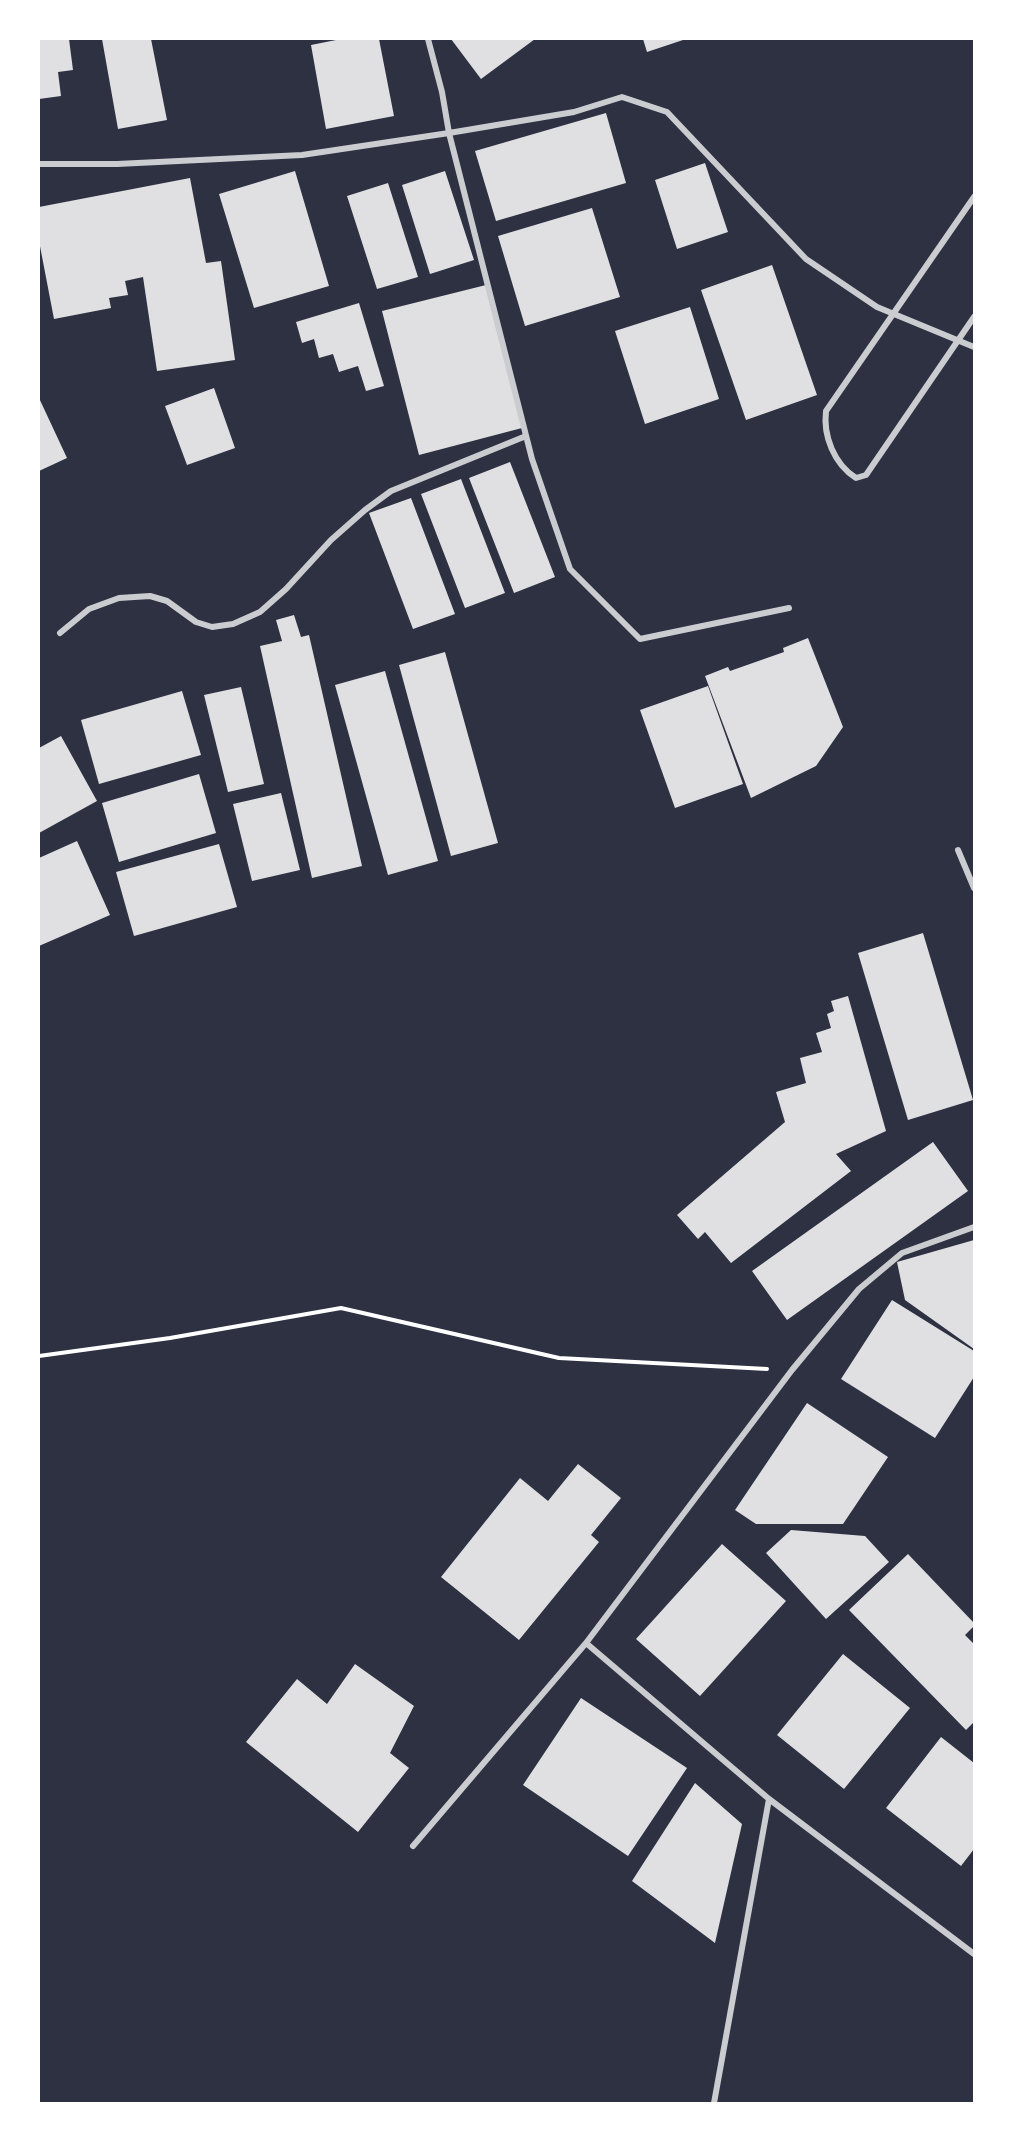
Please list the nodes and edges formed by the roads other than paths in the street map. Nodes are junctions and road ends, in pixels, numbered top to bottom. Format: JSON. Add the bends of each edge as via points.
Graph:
{"nodes":[{"id":1,"x":428,"y":39,"type":"edge"},
{"id":2,"x":448,"y":133,"type":"junction"},
{"id":3,"x":39,"y":164,"type":"edge"},
{"id":4,"x":974,"y":197,"type":"edge"},
{"id":5,"x":893,"y":314,"type":"junction"},
{"id":6,"x":974,"y":317,"type":"edge"},
{"id":7,"x":958,"y":340,"type":"junction"},
{"id":8,"x":974,"y":347,"type":"edge"},
{"id":9,"x":526,"y":436,"type":"junction"},
{"id":10,"x":789,"y":609,"type":"dead end"},
{"id":11,"x":60,"y":633,"type":"dead end"},
{"id":12,"x":958,"y":850,"type":"dead end"},
{"id":13,"x":974,"y":888,"type":"edge"},
{"id":14,"x":974,"y":1227,"type":"edge"},
{"id":15,"x":586,"y":1643,"type":"junction"},
{"id":16,"x":769,"y":1799,"type":"junction"},
{"id":17,"x":413,"y":1846,"type":"dead end"},
{"id":18,"x":974,"y":1954,"type":"edge"},
{"id":19,"x":714,"y":2103,"type":"edge"}],
"edges":[{"from":1,"to":2,"type":"street"},
{"from":2,"to":3,"type":"street","via":[[302,155]]},
{"from":2,"to":5,"type":"street","via":[[574,112],[621,97],[667,112],[806,259],[877,308]]},
{"from":2,"to":9,"type":"street"},
{"from":4,"to":5,"type":"street"},
{"from":5,"to":7,"type":"street"},
{"from":5,"to":7,"type":"street","via":[[826,411],[824,425],[832,450],[856,478],[866,475]]},
{"from":6,"to":7,"type":"street"},
{"from":7,"to":8,"type":"street"},
{"from":9,"to":10,"type":"street","via":[[570,569],[640,639]]},
{"from":9,"to":11,"type":"street","via":[[391,491],[331,540],[260,612],[233,624],[212,627],[196,622],[167,601],[150,596],[119,598],[89,609]]},
{"from":12,"to":13,"type":"street"},
{"from":14,"to":15,"type":"street","via":[[902,1253],[859,1289],[792,1370]]},
{"from":15,"to":16,"type":"street"},
{"from":15,"to":17,"type":"street"},
{"from":16,"to":18,"type":"street"},
{"from":16,"to":19,"type":"street"}]}
